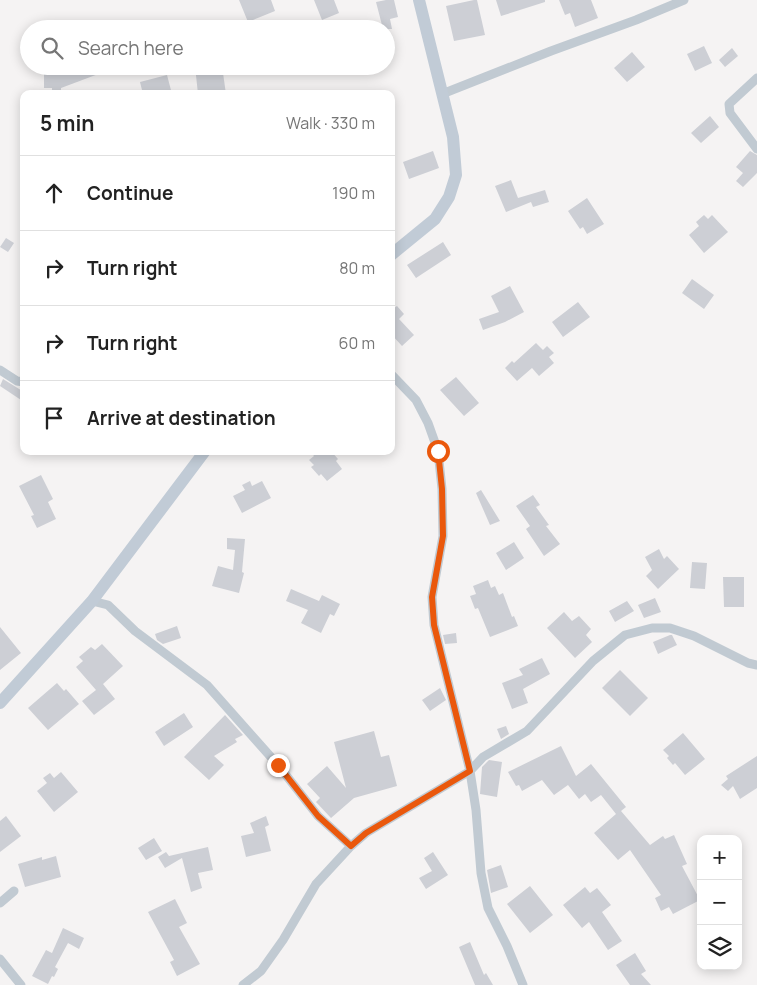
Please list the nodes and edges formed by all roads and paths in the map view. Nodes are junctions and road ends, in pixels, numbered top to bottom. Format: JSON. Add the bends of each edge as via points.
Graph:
{"nodes":[{"id":1,"x":419,"y":0,"type":"edge"},
{"id":2,"x":684,"y":0,"type":"edge"},
{"id":3,"x":757,"y":78,"type":"edge"},
{"id":4,"x":442,"y":94,"type":"junction"},
{"id":5,"x":757,"y":148,"type":"edge"},
{"id":6,"x":395,"y":252,"type":"edge"},
{"id":7,"x":0,"y":370,"type":"edge"},
{"id":8,"x":395,"y":378,"type":"edge"},
{"id":9,"x":20,"y":381,"type":"edge"},
{"id":10,"x":201,"y":455,"type":"edge"},
{"id":11,"x":92,"y":600,"type":"junction"},
{"id":12,"x":757,"y":665,"type":"edge"},
{"id":13,"x":0,"y":703,"type":"edge"},
{"id":14,"x":470,"y":771,"type":"junction"},
{"id":15,"x":351,"y":846,"type":"junction"},
{"id":16,"x":14,"y":891,"type":"dead end"},
{"id":17,"x":0,"y":903,"type":"edge"},
{"id":18,"x":0,"y":959,"type":"edge"},
{"id":19,"x":21,"y":985,"type":"edge"},
{"id":20,"x":243,"y":985,"type":"edge"},
{"id":21,"x":523,"y":985,"type":"edge"}],
"edges":[{"from":1,"to":4,"type":"main road"},
{"from":2,"to":4,"type":"street"},
{"from":3,"to":5,"type":"street","via":[[729,104],[729,108]]},
{"from":4,"to":6,"type":"main road","via":[[454,137],[456,175],[449,197],[435,219]]},
{"from":7,"to":9,"type":"street"},
{"from":8,"to":14,"type":"street","via":[[416,400],[438,451],[443,536],[432,597],[434,625]]},
{"from":10,"to":11,"type":"main road"},
{"from":11,"to":13,"type":"main road"},
{"from":11,"to":15,"type":"street","via":[[108,605],[134,631],[207,685],[318,816]]},
{"from":12,"to":14,"type":"street","via":[[670,628],[652,628],[625,635],[593,661],[527,731],[482,757]]},
{"from":14,"to":15,"type":"street","via":[[366,833]]},
{"from":14,"to":21,"type":"street","via":[[488,908]]},
{"from":15,"to":20,"type":"street","via":[[316,884],[261,970]]},
{"from":16,"to":17,"type":"street"},
{"from":18,"to":19,"type":"street"}]}
